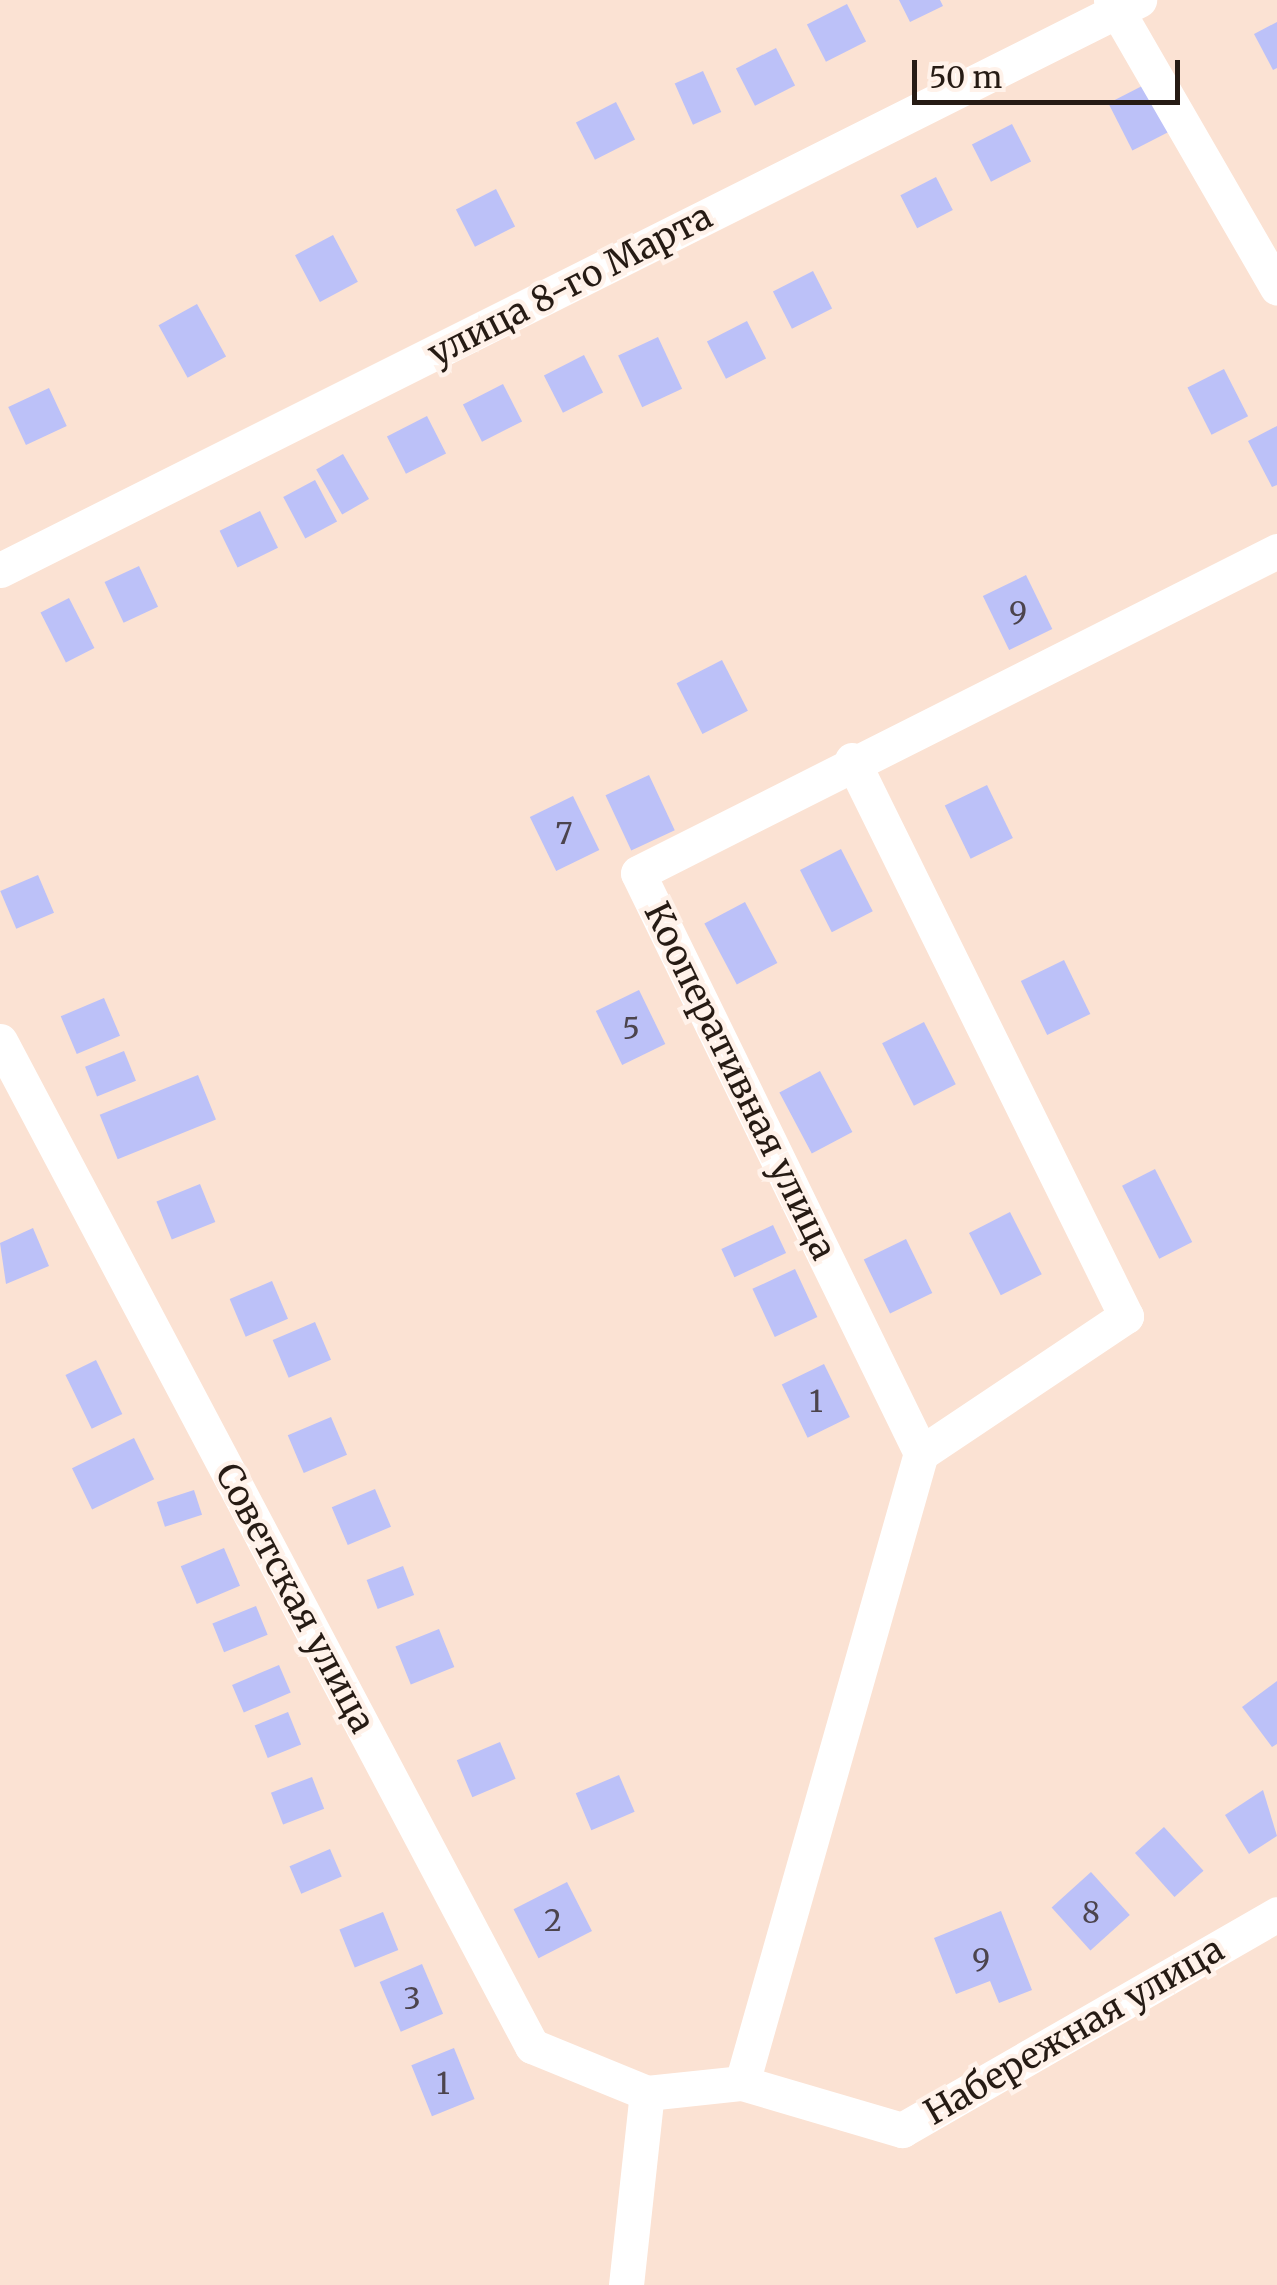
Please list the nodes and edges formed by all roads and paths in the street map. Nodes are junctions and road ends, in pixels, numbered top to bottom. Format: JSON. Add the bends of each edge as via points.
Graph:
{"nodes":[{"id":1,"x":1122,"y":4,"type":"edge"},
{"id":2,"x":1277,"y":288,"type":"edge"},
{"id":3,"x":1277,"y":551,"type":"edge"},
{"id":4,"x":0,"y":570,"type":"edge"},
{"id":5,"x":852,"y":760,"type":"junction"},
{"id":6,"x":0,"y":1041,"type":"edge"},
{"id":7,"x":921,"y":1453,"type":"junction"},
{"id":8,"x":1277,"y":1914,"type":"edge"},
{"id":9,"x":742,"y":2083,"type":"junction"},
{"id":10,"x":646,"y":2094,"type":"junction"},
{"id":11,"x":626,"y":2285,"type":"edge"}],
"edges":[{"from":1,"to":2,"type":"street"},
{"from":1,"to":4,"type":"street","name":"улица 8-го Марта"},
{"from":3,"to":5,"type":"street","name":"Кооперативная улица"},
{"from":5,"to":7,"type":"street","via":[[1126,1316]]},
{"from":5,"to":7,"type":"street","name":"Кооперативная улица","via":[[638,874]]},
{"from":6,"to":10,"type":"street","name":"Советская улица","via":[[532,2046]]},
{"from":7,"to":9,"type":"street"},
{"from":8,"to":9,"type":"street","name":"Набережная улица","via":[[902,2130]]},
{"from":9,"to":10,"type":"street","name":"Набережная улица"},
{"from":10,"to":11,"type":"street"}]}
